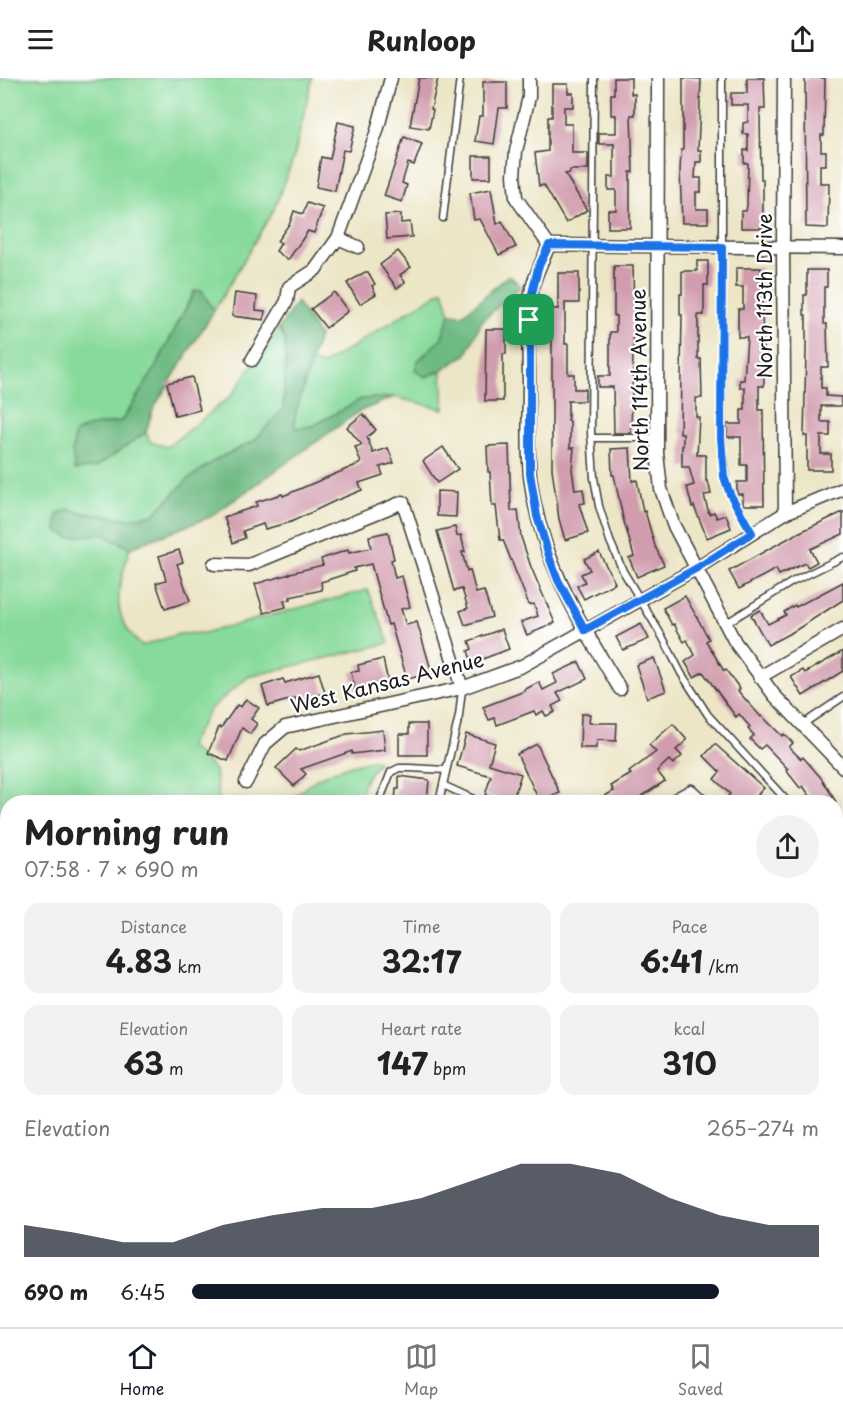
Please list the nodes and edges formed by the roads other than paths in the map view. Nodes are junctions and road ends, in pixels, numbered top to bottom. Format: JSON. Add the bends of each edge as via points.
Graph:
{"nodes":[{"id":1,"x":391,"y":78,"type":"edge"},
{"id":2,"x":460,"y":78,"type":"edge"},
{"id":3,"x":529,"y":78,"type":"edge"},
{"id":4,"x":594,"y":78,"type":"edge"},
{"id":5,"x":658,"y":78,"type":"edge"},
{"id":6,"x":722,"y":78,"type":"edge"},
{"id":7,"x":784,"y":78,"type":"edge"},
{"id":8,"x":444,"y":218,"type":"dead end"},
{"id":9,"x":338,"y":238,"type":"junction"},
{"id":10,"x":549,"y":245,"type":"junction"},
{"id":11,"x":592,"y":246,"type":"junction"},
{"id":12,"x":358,"y":247,"type":"dead end"},
{"id":13,"x":657,"y":247,"type":"junction"},
{"id":14,"x":722,"y":247,"type":"junction"},
{"id":15,"x":783,"y":247,"type":"junction"},
{"id":16,"x":843,"y":248,"type":"edge"},
{"id":17,"x":252,"y":360,"type":"dead end"},
{"id":18,"x":591,"y":438,"type":"junction"},
{"id":19,"x":657,"y":438,"type":"junction"},
{"id":20,"x":843,"y":489,"type":"edge"},
{"id":21,"x":786,"y":513,"type":"junction"},
{"id":22,"x":752,"y":533,"type":"junction"},
{"id":23,"x":843,"y":556,"type":"edge"},
{"id":24,"x":214,"y":564,"type":"dead end"},
{"id":25,"x":697,"y":568,"type":"junction"},
{"id":26,"x":640,"y":599,"type":"junction"},
{"id":27,"x":725,"y":624,"type":"junction"},
{"id":28,"x":843,"y":629,"type":"edge"},
{"id":29,"x":585,"y":630,"type":"junction"},
{"id":30,"x":760,"y":677,"type":"junction"},
{"id":31,"x":462,"y":688,"type":"junction"},
{"id":32,"x":620,"y":689,"type":"dead end"},
{"id":33,"x":843,"y":697,"type":"edge"},
{"id":34,"x":803,"y":724,"type":"junction"},
{"id":35,"x":843,"y":767,"type":"edge"},
{"id":36,"x":447,"y":770,"type":"junction"},
{"id":37,"x":246,"y":782,"type":"dead end"},
{"id":38,"x":443,"y":785,"type":"junction"},
{"id":39,"x":382,"y":795,"type":"edge"},
{"id":40,"x":441,"y":795,"type":"edge"},
{"id":41,"x":465,"y":795,"type":"edge"},
{"id":42,"x":782,"y":795,"type":"edge"},
{"id":43,"x":843,"y":1209,"type":"edge"},
{"id":44,"x":843,"y":1271,"type":"edge"}],
"edges":[{"from":1,"to":9,"type":"street","via":[[377,131]]},
{"from":2,"to":8,"type":"lane"},
{"from":3,"to":10,"type":"street","via":[[529,97],[516,151],[516,198]]},
{"from":4,"to":11,"type":"lane"},
{"from":5,"to":13,"type":"street","name":"North 114th Avenue"},
{"from":6,"to":14,"type":"lane"},
{"from":7,"to":15,"type":"street","name":"North 113th Drive"},
{"from":9,"to":12,"type":"street"},
{"from":9,"to":17,"type":"street","via":[[315,270],[289,287],[287,301]]},
{"from":10,"to":11,"type":"street"},
{"from":10,"to":29,"type":"street","via":[[538,268],[530,302],[530,473],[550,559]]},
{"from":11,"to":13,"type":"street"},
{"from":11,"to":18,"type":"lane"},
{"from":13,"to":14,"type":"street"},
{"from":13,"to":19,"type":"street","name":"North 114th Avenue"},
{"from":14,"to":15,"type":"street"},
{"from":14,"to":22,"type":"lane","via":[[724,477]]},
{"from":15,"to":16,"type":"street"},
{"from":15,"to":21,"type":"street","name":"North 113th Drive"},
{"from":18,"to":19,"type":"lane"},
{"from":18,"to":26,"type":"lane","via":[[603,522]]},
{"from":19,"to":25,"type":"street","name":"North 114th Avenue","via":[[665,505]]},
{"from":20,"to":21,"type":"street","name":"West Kansas Avenue"},
{"from":21,"to":22,"type":"street","name":"West Kansas Avenue"},
{"from":22,"to":25,"type":"street","name":"West Kansas Avenue"},
{"from":23,"to":27,"type":"lane"},
{"from":24,"to":31,"type":"street","via":[[249,565],[403,502]]},
{"from":25,"to":26,"type":"street","name":"West Kansas Avenue"},
{"from":25,"to":27,"type":"street","name":"North 114th Avenue"},
{"from":26,"to":29,"type":"street","name":"West Kansas Avenue"},
{"from":26,"to":42,"type":"lane","via":[[708,715]]},
{"from":27,"to":30,"type":"street","name":"North 114th Avenue"},
{"from":28,"to":30,"type":"street"},
{"from":29,"to":31,"type":"street","name":"West Kansas Avenue","via":[[522,666]]},
{"from":29,"to":32,"type":"street"},
{"from":30,"to":34,"type":"street","name":"North 114th Avenue"},
{"from":31,"to":36,"type":"lane"},
{"from":31,"to":37,"type":"street","name":"West Kansas Avenue","via":[[285,727],[265,744]]},
{"from":33,"to":34,"type":"lane"},
{"from":34,"to":35,"type":"street","name":"North 114th Avenue"},
{"from":36,"to":38,"type":"lane"},
{"from":36,"to":39,"type":"lane","via":[[399,768],[391,772]]},
{"from":38,"to":40,"type":"lane"},
{"from":38,"to":41,"type":"lane"},
{"from":43,"to":44,"type":"lane"}]}
